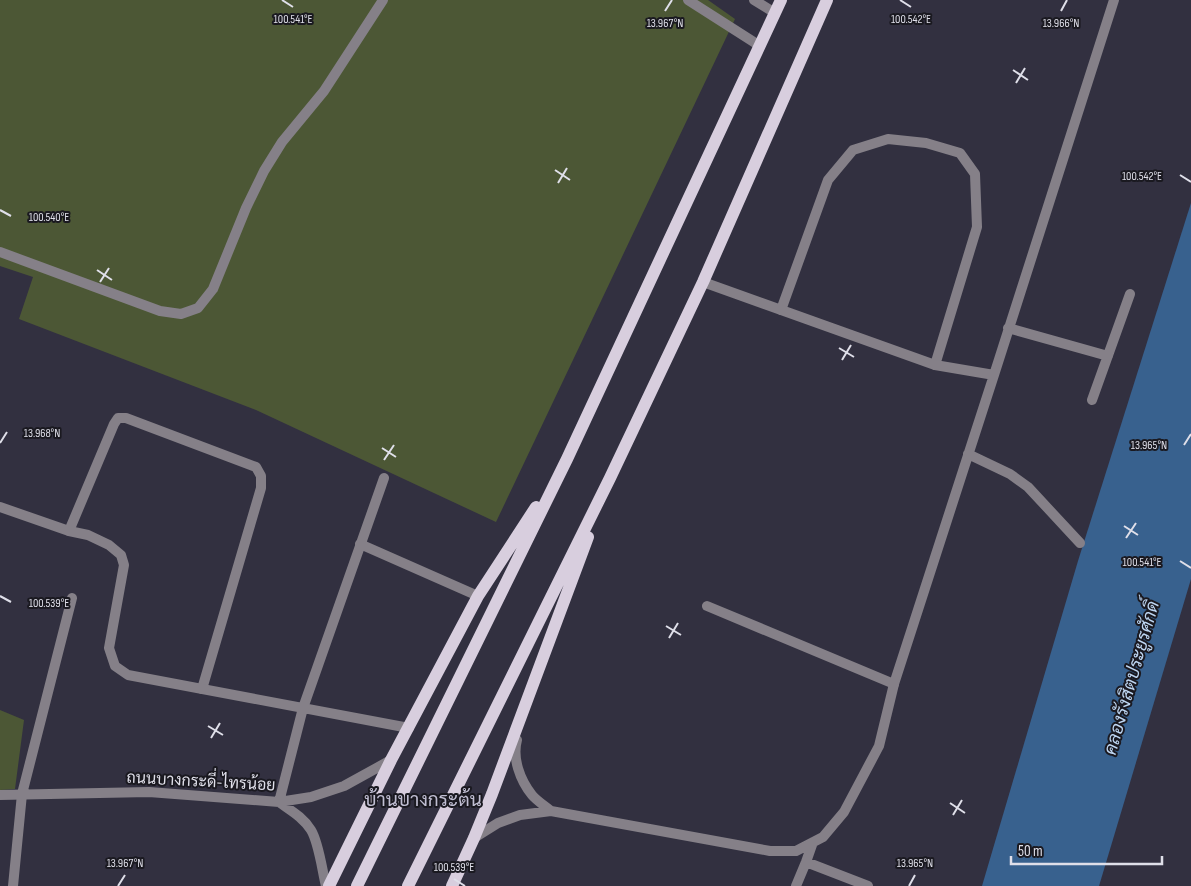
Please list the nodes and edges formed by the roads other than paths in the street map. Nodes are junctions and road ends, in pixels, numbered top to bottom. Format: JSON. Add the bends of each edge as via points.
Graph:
{"nodes":[{"id":1,"x":383,"y":0,"type":"edge"},
{"id":2,"x":688,"y":0,"type":"edge"},
{"id":3,"x":754,"y":0,"type":"edge"},
{"id":4,"x":781,"y":0,"type":"edge"},
{"id":5,"x":828,"y":0,"type":"edge"},
{"id":6,"x":1114,"y":0,"type":"edge"},
{"id":7,"x":775,"y":13,"type":"junction"},
{"id":8,"x":760,"y":46,"type":"junction"},
{"id":9,"x":0,"y":252,"type":"edge"},
{"id":10,"x":703,"y":282,"type":"junction"},
{"id":11,"x":1130,"y":294,"type":"dead end"},
{"id":12,"x":781,"y":310,"type":"junction"},
{"id":13,"x":1008,"y":328,"type":"junction"},
{"id":14,"x":1108,"y":356,"type":"junction"},
{"id":15,"x":935,"y":365,"type":"junction"},
{"id":16,"x":994,"y":376,"type":"junction"},
{"id":17,"x":1092,"y":400,"type":"dead end"},
{"id":18,"x":968,"y":454,"type":"junction"},
{"id":19,"x":567,"y":459,"type":"junction"},
{"id":20,"x":384,"y":478,"type":"dead end"},
{"id":21,"x":610,"y":478,"type":"junction"},
{"id":22,"x":0,"y":507,"type":"edge"},
{"id":23,"x":70,"y":531,"type":"junction"},
{"id":24,"x":1080,"y":543,"type":"dead end"},
{"id":25,"x":360,"y":544,"type":"junction"},
{"id":26,"x":478,"y":596,"type":"junction"},
{"id":27,"x":72,"y":598,"type":"dead end"},
{"id":28,"x":707,"y":606,"type":"dead end"},
{"id":29,"x":894,"y":684,"type":"junction"},
{"id":30,"x":202,"y":689,"type":"junction"},
{"id":31,"x":303,"y":708,"type":"junction"},
{"id":32,"x":523,"y":714,"type":"junction"},
{"id":33,"x":408,"y":728,"type":"junction"},
{"id":34,"x":391,"y":760,"type":"junction"},
{"id":35,"x":22,"y":794,"type":"junction"},
{"id":36,"x":0,"y":795,"type":"edge"},
{"id":37,"x":278,"y":802,"type":"junction"},
{"id":38,"x":550,"y":811,"type":"junction"},
{"id":39,"x":474,"y":838,"type":"junction"},
{"id":40,"x":812,"y":842,"type":"junction"},
{"id":41,"x":806,"y":862,"type":"junction"},
{"id":42,"x":13,"y":886,"type":"edge"},
{"id":43,"x":328,"y":886,"type":"edge"},
{"id":44,"x":357,"y":886,"type":"edge"},
{"id":45,"x":408,"y":886,"type":"edge"},
{"id":46,"x":452,"y":886,"type":"edge"},
{"id":47,"x":796,"y":886,"type":"edge"},
{"id":48,"x":868,"y":886,"type":"edge"}],
"edges":[{"from":1,"to":9,"type":"street","via":[[324,91],[282,142],[264,171],[213,289],[198,308],[181,314],[160,311]]},
{"from":2,"to":8,"type":"street"},
{"from":3,"to":7,"type":"street"},
{"from":4,"to":7,"type":"main road"},
{"from":5,"to":10,"type":"main road"},
{"from":6,"to":13,"type":"street"},
{"from":7,"to":8,"type":"main road"},
{"from":8,"to":19,"type":"main road"},
{"from":10,"to":12,"type":"street"},
{"from":10,"to":21,"type":"main road"},
{"from":11,"to":14,"type":"street"},
{"from":12,"to":15,"type":"street"},
{"from":12,"to":15,"type":"street","via":[[828,180],[853,150],[888,139],[926,143],[960,153],[975,174],[977,227]]},
{"from":13,"to":14,"type":"street"},
{"from":13,"to":16,"type":"street"},
{"from":14,"to":17,"type":"street"},
{"from":15,"to":16,"type":"street"},
{"from":16,"to":18,"type":"street"},
{"from":18,"to":24,"type":"street","via":[[1010,474],[1028,487]]},
{"from":18,"to":29,"type":"street"},
{"from":19,"to":26,"type":"main road"},
{"from":19,"to":44,"type":"main road"},
{"from":20,"to":25,"type":"street"},
{"from":21,"to":32,"type":"main road"},
{"from":21,"to":45,"type":"main road"},
{"from":22,"to":23,"type":"street"},
{"from":23,"to":30,"type":"street","via":[[88,535],[121,555],[124,565],[110,648],[114,666],[128,674]]},
{"from":23,"to":30,"type":"street","via":[[118,418],[126,418],[256,467],[261,476],[261,488]]},
{"from":25,"to":26,"type":"street"},
{"from":25,"to":31,"type":"street"},
{"from":26,"to":33,"type":"main road"},
{"from":27,"to":35,"type":"street"},
{"from":28,"to":29,"type":"street"},
{"from":29,"to":40,"type":"street","via":[[879,746],[844,812],[823,837]]},
{"from":30,"to":31,"type":"street"},
{"from":31,"to":33,"type":"street"},
{"from":31,"to":37,"type":"street"},
{"from":32,"to":38,"type":"street","via":[[514,750],[520,776],[533,796]]},
{"from":32,"to":39,"type":"main road"},
{"from":33,"to":34,"type":"main road"},
{"from":34,"to":37,"type":"street","name":"ถนนบางกระดี่-ไทรน้อย","via":[[344,786],[311,797]]},
{"from":34,"to":43,"type":"main road"},
{"from":35,"to":36,"type":"street","name":"ถนนบางกระดี่-ไทรน้อย"},
{"from":35,"to":37,"type":"street","name":"ถนนบางกระดี่-ไทรน้อย","via":[[149,792]]},
{"from":35,"to":42,"type":"street"},
{"from":37,"to":43,"type":"street","via":[[299,816],[311,831]]},
{"from":38,"to":39,"type":"street","via":[[520,815],[498,823]]},
{"from":38,"to":40,"type":"street","via":[[770,851],[796,851]]},
{"from":39,"to":46,"type":"main road"},
{"from":40,"to":41,"type":"street"},
{"from":41,"to":47,"type":"street"},
{"from":41,"to":48,"type":"street"}]}
